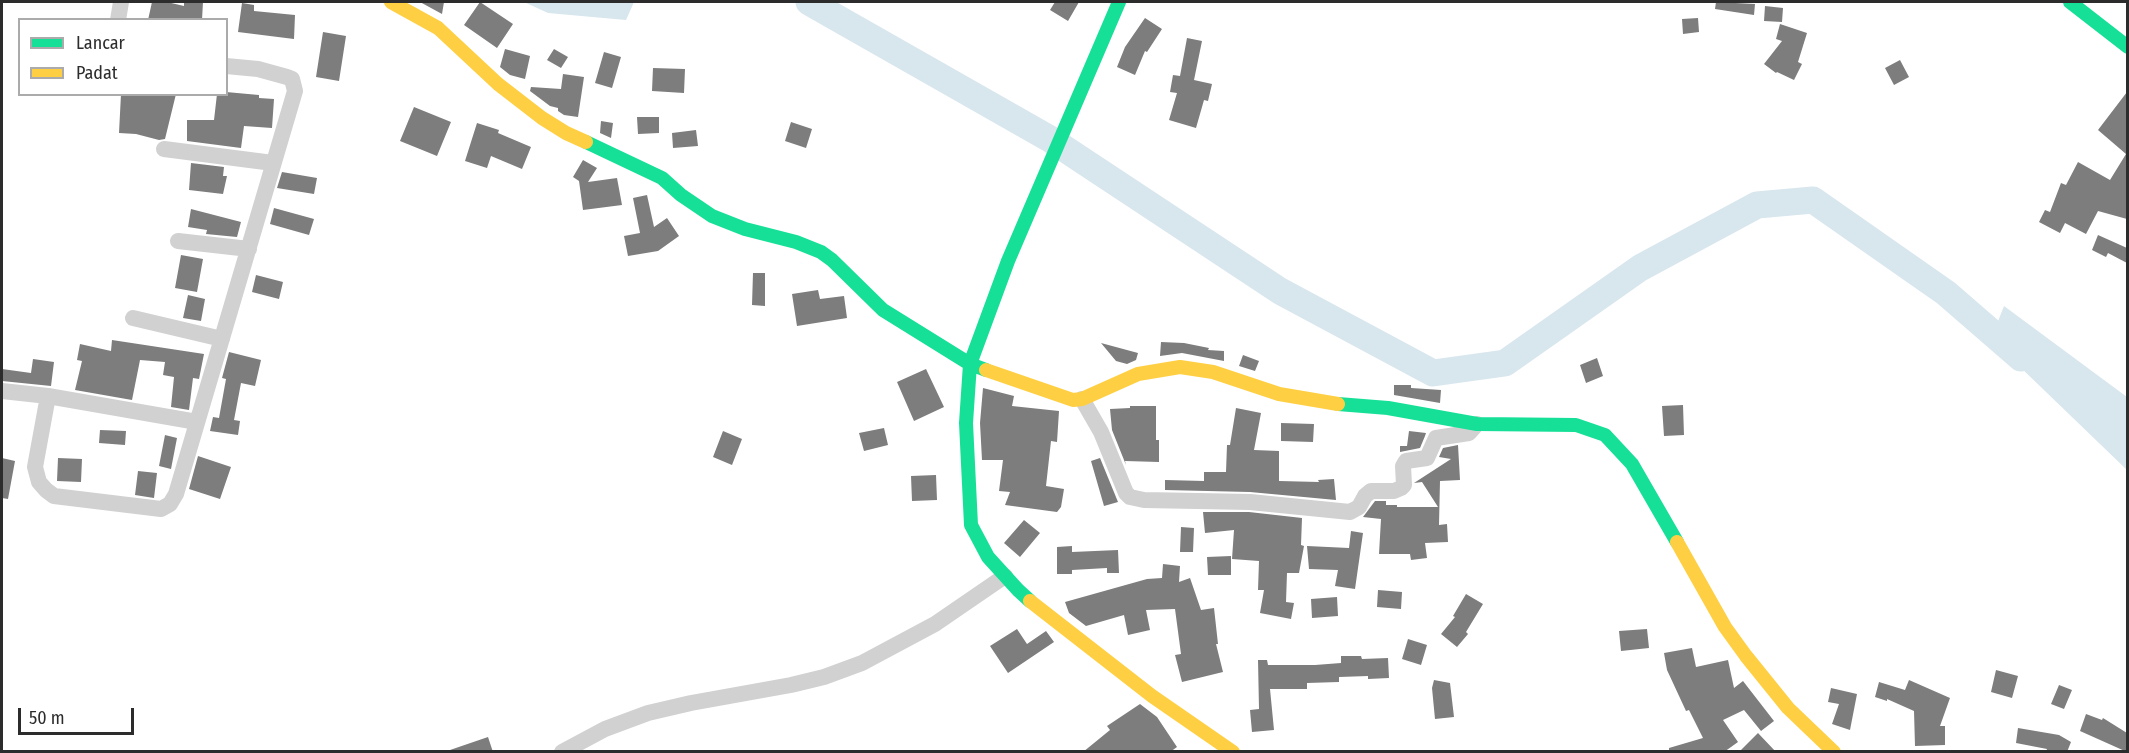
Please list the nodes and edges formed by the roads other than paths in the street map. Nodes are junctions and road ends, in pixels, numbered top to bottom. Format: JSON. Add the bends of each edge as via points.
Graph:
{"nodes":[{"id":1,"x":121,"y":2,"type":"edge"},
{"id":2,"x":391,"y":2,"type":"edge"},
{"id":3,"x":1119,"y":2,"type":"edge"},
{"id":4,"x":2070,"y":2,"type":"edge"},
{"id":5,"x":118,"y":18,"type":"edge"},
{"id":6,"x":2127,"y":47,"type":"edge"},
{"id":7,"x":228,"y":66,"type":"edge"},
{"id":8,"x":164,"y":149,"type":"dead end"},
{"id":9,"x":273,"y":163,"type":"junction"},
{"id":10,"x":178,"y":241,"type":"dead end"},
{"id":11,"x":249,"y":249,"type":"junction"},
{"id":12,"x":133,"y":318,"type":"dead end"},
{"id":13,"x":222,"y":339,"type":"junction"},
{"id":14,"x":970,"y":364,"type":"junction"},
{"id":15,"x":2,"y":391,"type":"edge"},
{"id":16,"x":48,"y":396,"type":"junction"},
{"id":17,"x":1082,"y":399,"type":"junction"},
{"id":18,"x":197,"y":422,"type":"junction"},
{"id":19,"x":1477,"y":424,"type":"junction"},
{"id":20,"x":1005,"y":576,"type":"junction"},
{"id":21,"x":1215,"y":739,"type":"junction"},
{"id":22,"x":562,"y":752,"type":"edge"},
{"id":23,"x":1204,"y":752,"type":"edge"},
{"id":24,"x":1233,"y":752,"type":"edge"},
{"id":25,"x":1833,"y":752,"type":"edge"}],
"edges":[{"from":1,"to":5,"type":"street"},
{"from":2,"to":14,"type":"main road","via":[[438,28],[498,84],[542,118],[566,133],[646,168],[712,216],[821,252],[883,310]]},
{"from":3,"to":14,"type":"main road","via":[[1008,261]]},
{"from":4,"to":6,"type":"main road"},
{"from":7,"to":9,"type":"street","via":[[258,69],[292,79],[295,91]]},
{"from":8,"to":9,"type":"street"},
{"from":9,"to":11,"type":"street"},
{"from":10,"to":11,"type":"street"},
{"from":11,"to":13,"type":"street"},
{"from":12,"to":13,"type":"street"},
{"from":13,"to":18,"type":"street"},
{"from":14,"to":17,"type":"main road","via":[[1061,398]]},
{"from":14,"to":20,"type":"main road","via":[[966,423],[971,525],[982,548]]},
{"from":15,"to":16,"type":"street"},
{"from":16,"to":18,"type":"street"},
{"from":16,"to":18,"type":"street","via":[[35,467],[39,482],[54,496],[165,508],[176,494]]},
{"from":17,"to":19,"type":"main road","via":[[1137,374],[1180,367],[1213,372],[1279,394]]},
{"from":17,"to":19,"type":"street","via":[[1126,493],[1144,500],[1250,502],[1350,512],[1371,491],[1401,488],[1406,461],[1427,458],[1436,438],[1469,433]]},
{"from":19,"to":25,"type":"main road","via":[[1576,425],[1605,435],[1644,483],[1725,627],[1788,708]]},
{"from":20,"to":21,"type":"main road","via":[[1038,607],[1152,696]]},
{"from":20,"to":22,"type":"street","via":[[935,624],[862,663],[792,685],[648,713],[605,729]]},
{"from":21,"to":23,"type":"street"},
{"from":21,"to":24,"type":"main road"}]}
